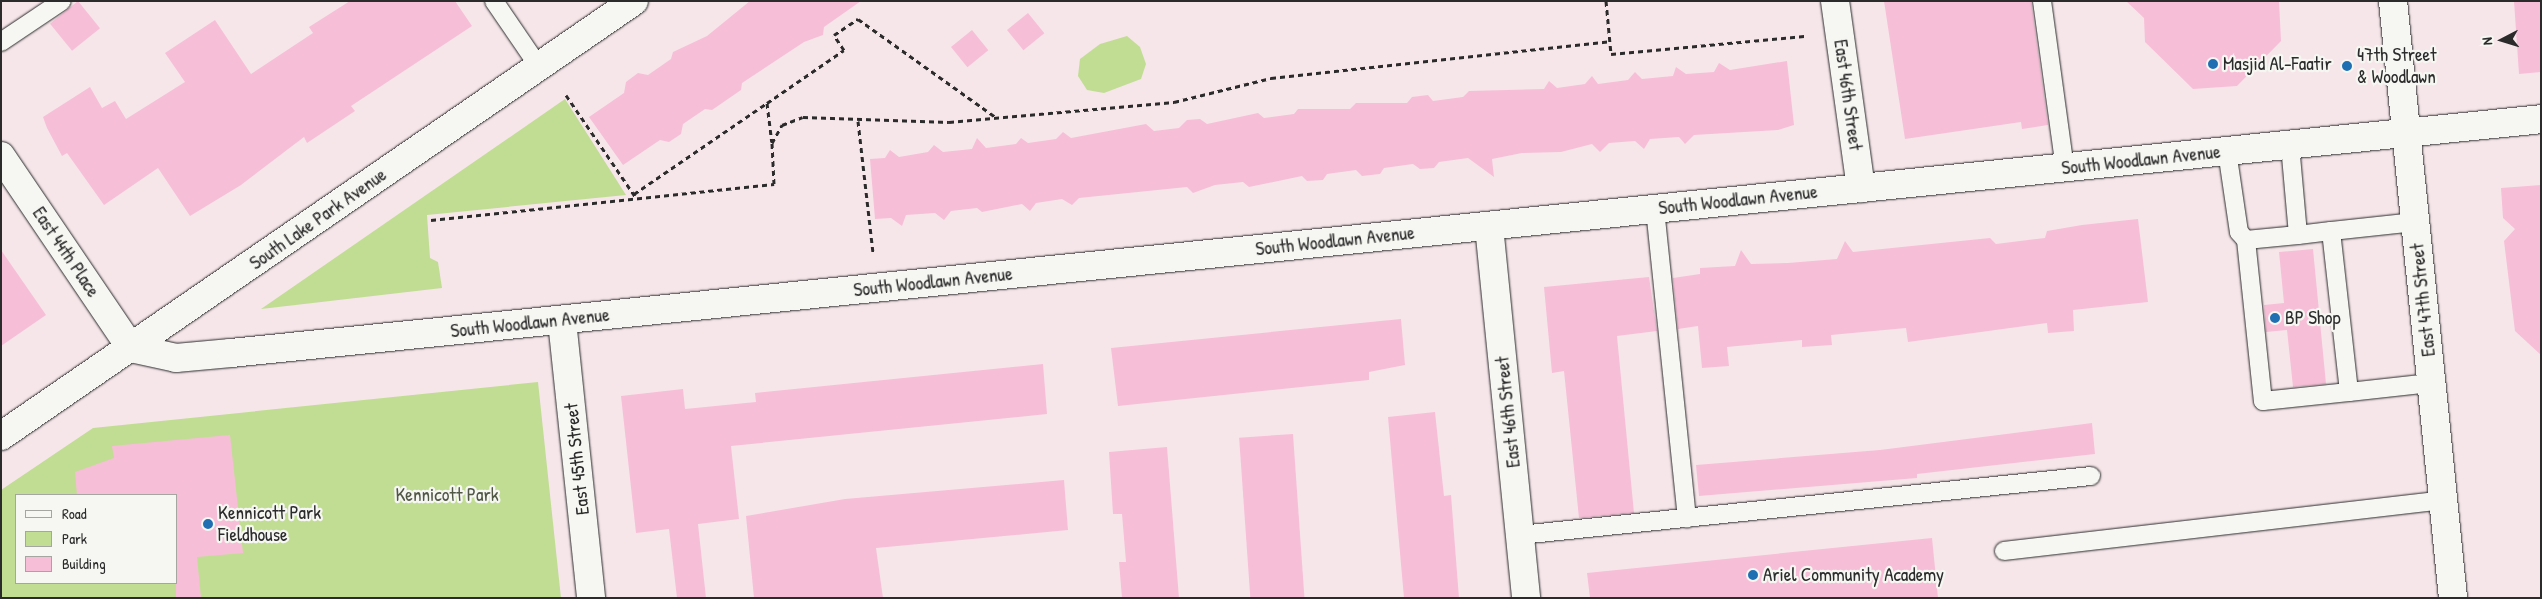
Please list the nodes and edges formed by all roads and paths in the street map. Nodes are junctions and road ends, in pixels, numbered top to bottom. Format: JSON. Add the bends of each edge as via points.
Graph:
{"nodes":[{"id":1,"x":62,"y":1,"type":"edge"},
{"id":2,"x":494,"y":1,"type":"edge"},
{"id":3,"x":634,"y":1,"type":"edge"},
{"id":4,"x":1606,"y":1,"type":"edge"},
{"id":5,"x":1835,"y":1,"type":"edge"},
{"id":6,"x":2042,"y":1,"type":"edge"},
{"id":7,"x":2394,"y":1,"type":"edge"},
{"id":8,"x":1804,"y":36,"type":"dead end"},
{"id":9,"x":1610,"y":41,"type":"junction"},
{"id":10,"x":1,"y":42,"type":"edge"},
{"id":11,"x":539,"y":67,"type":"junction"},
{"id":12,"x":566,"y":95,"type":"dead end"},
{"id":13,"x":767,"y":103,"type":"junction"},
{"id":14,"x":997,"y":118,"type":"junction"},
{"id":15,"x":2541,"y":119,"type":"edge"},
{"id":16,"x":858,"y":121,"type":"junction"},
{"id":17,"x":2406,"y":133,"type":"junction"},
{"id":18,"x":772,"y":143,"type":"junction"},
{"id":19,"x":2290,"y":144,"type":"junction"},
{"id":20,"x":2228,"y":151,"type":"junction"},
{"id":21,"x":2,"y":158,"type":"edge"},
{"id":22,"x":2065,"y":168,"type":"junction"},
{"id":23,"x":1861,"y":188,"type":"junction"},
{"id":24,"x":635,"y":196,"type":"junction"},
{"id":25,"x":1655,"y":209,"type":"junction"},
{"id":26,"x":431,"y":220,"type":"dead end"},
{"id":27,"x":2415,"y":222,"type":"junction"},
{"id":28,"x":1489,"y":226,"type":"junction"},
{"id":29,"x":2331,"y":231,"type":"junction"},
{"id":30,"x":2298,"y":235,"type":"junction"},
{"id":31,"x":2246,"y":240,"type":"junction"},
{"id":32,"x":873,"y":252,"type":"dead end"},
{"id":33,"x":562,"y":321,"type":"junction"},
{"id":34,"x":131,"y":348,"type":"junction"},
{"id":35,"x":2431,"y":383,"type":"junction"},
{"id":36,"x":2349,"y":392,"type":"junction"},
{"id":37,"x":1,"y":436,"type":"edge"},
{"id":38,"x":2091,"y":476,"type":"dead end"},
{"id":39,"x":2443,"y":500,"type":"junction"},
{"id":40,"x":1687,"y":518,"type":"junction"},
{"id":41,"x":1520,"y":535,"type":"junction"},
{"id":42,"x":2004,"y":551,"type":"dead end"},
{"id":43,"x":591,"y":598,"type":"edge"},
{"id":44,"x":1526,"y":598,"type":"edge"},
{"id":45,"x":2453,"y":598,"type":"edge"}],
"edges":[{"from":1,"to":10,"type":"lane"},
{"from":2,"to":11,"type":"lane"},
{"from":3,"to":11,"type":"street","name":"South Lake Park Avenue"},
{"from":4,"to":9,"type":"path"},
{"from":5,"to":23,"type":"street","name":"East 46th Street"},
{"from":6,"to":22,"type":"lane"},
{"from":7,"to":17,"type":"street","name":"East 47th Street"},
{"from":8,"to":9,"type":"path","via":[[1611,54]]},
{"from":9,"to":14,"type":"path","via":[[1271,78],[1174,102]]},
{"from":11,"to":34,"type":"street","name":"South Lake Park Avenue"},
{"from":12,"to":24,"type":"path"},
{"from":13,"to":14,"type":"path","via":[[844,50],[834,35],[858,19]]},
{"from":13,"to":18,"type":"path"},
{"from":13,"to":24,"type":"path"},
{"from":14,"to":16,"type":"path"},
{"from":15,"to":17,"type":"street","name":"South Woodlawn Avenue"},
{"from":16,"to":18,"type":"path","via":[[803,117],[782,125]]},
{"from":16,"to":32,"type":"path"},
{"from":17,"to":19,"type":"street","name":"South Woodlawn Avenue"},
{"from":17,"to":27,"type":"street","name":"East 47th Street"},
{"from":18,"to":24,"type":"path","via":[[774,184]]},
{"from":19,"to":20,"type":"street","name":"South Woodlawn Avenue"},
{"from":19,"to":30,"type":"lane"},
{"from":20,"to":22,"type":"street","name":"South Woodlawn Avenue"},
{"from":20,"to":31,"type":"lane","via":[[2235,220]]},
{"from":21,"to":34,"type":"street","name":"East 44th Place"},
{"from":22,"to":23,"type":"street","name":"South Woodlawn Avenue"},
{"from":23,"to":25,"type":"street","name":"South Woodlawn Avenue"},
{"from":24,"to":26,"type":"path"},
{"from":25,"to":28,"type":"street","name":"South Woodlawn Avenue"},
{"from":25,"to":40,"type":"lane"},
{"from":27,"to":29,"type":"lane"},
{"from":27,"to":35,"type":"street","name":"East 47th Street"},
{"from":28,"to":33,"type":"street","name":"South Woodlawn Avenue"},
{"from":28,"to":41,"type":"street","name":"East 46th Street"},
{"from":29,"to":30,"type":"lane"},
{"from":29,"to":36,"type":"lane"},
{"from":30,"to":31,"type":"lane"},
{"from":31,"to":36,"type":"lane","via":[[2263,401]]},
{"from":33,"to":34,"type":"street","name":"South Woodlawn Avenue","via":[[176,358]]},
{"from":33,"to":43,"type":"street","name":"East 45th Street"},
{"from":34,"to":37,"type":"street","name":"South Lake Park Avenue"},
{"from":35,"to":36,"type":"lane"},
{"from":35,"to":39,"type":"street","name":"East 47th Street"},
{"from":38,"to":40,"type":"lane"},
{"from":39,"to":42,"type":"lane"},
{"from":39,"to":45,"type":"street","name":"East 47th Street"},
{"from":40,"to":41,"type":"lane"},
{"from":41,"to":44,"type":"street","name":"East 46th Street"}]}
